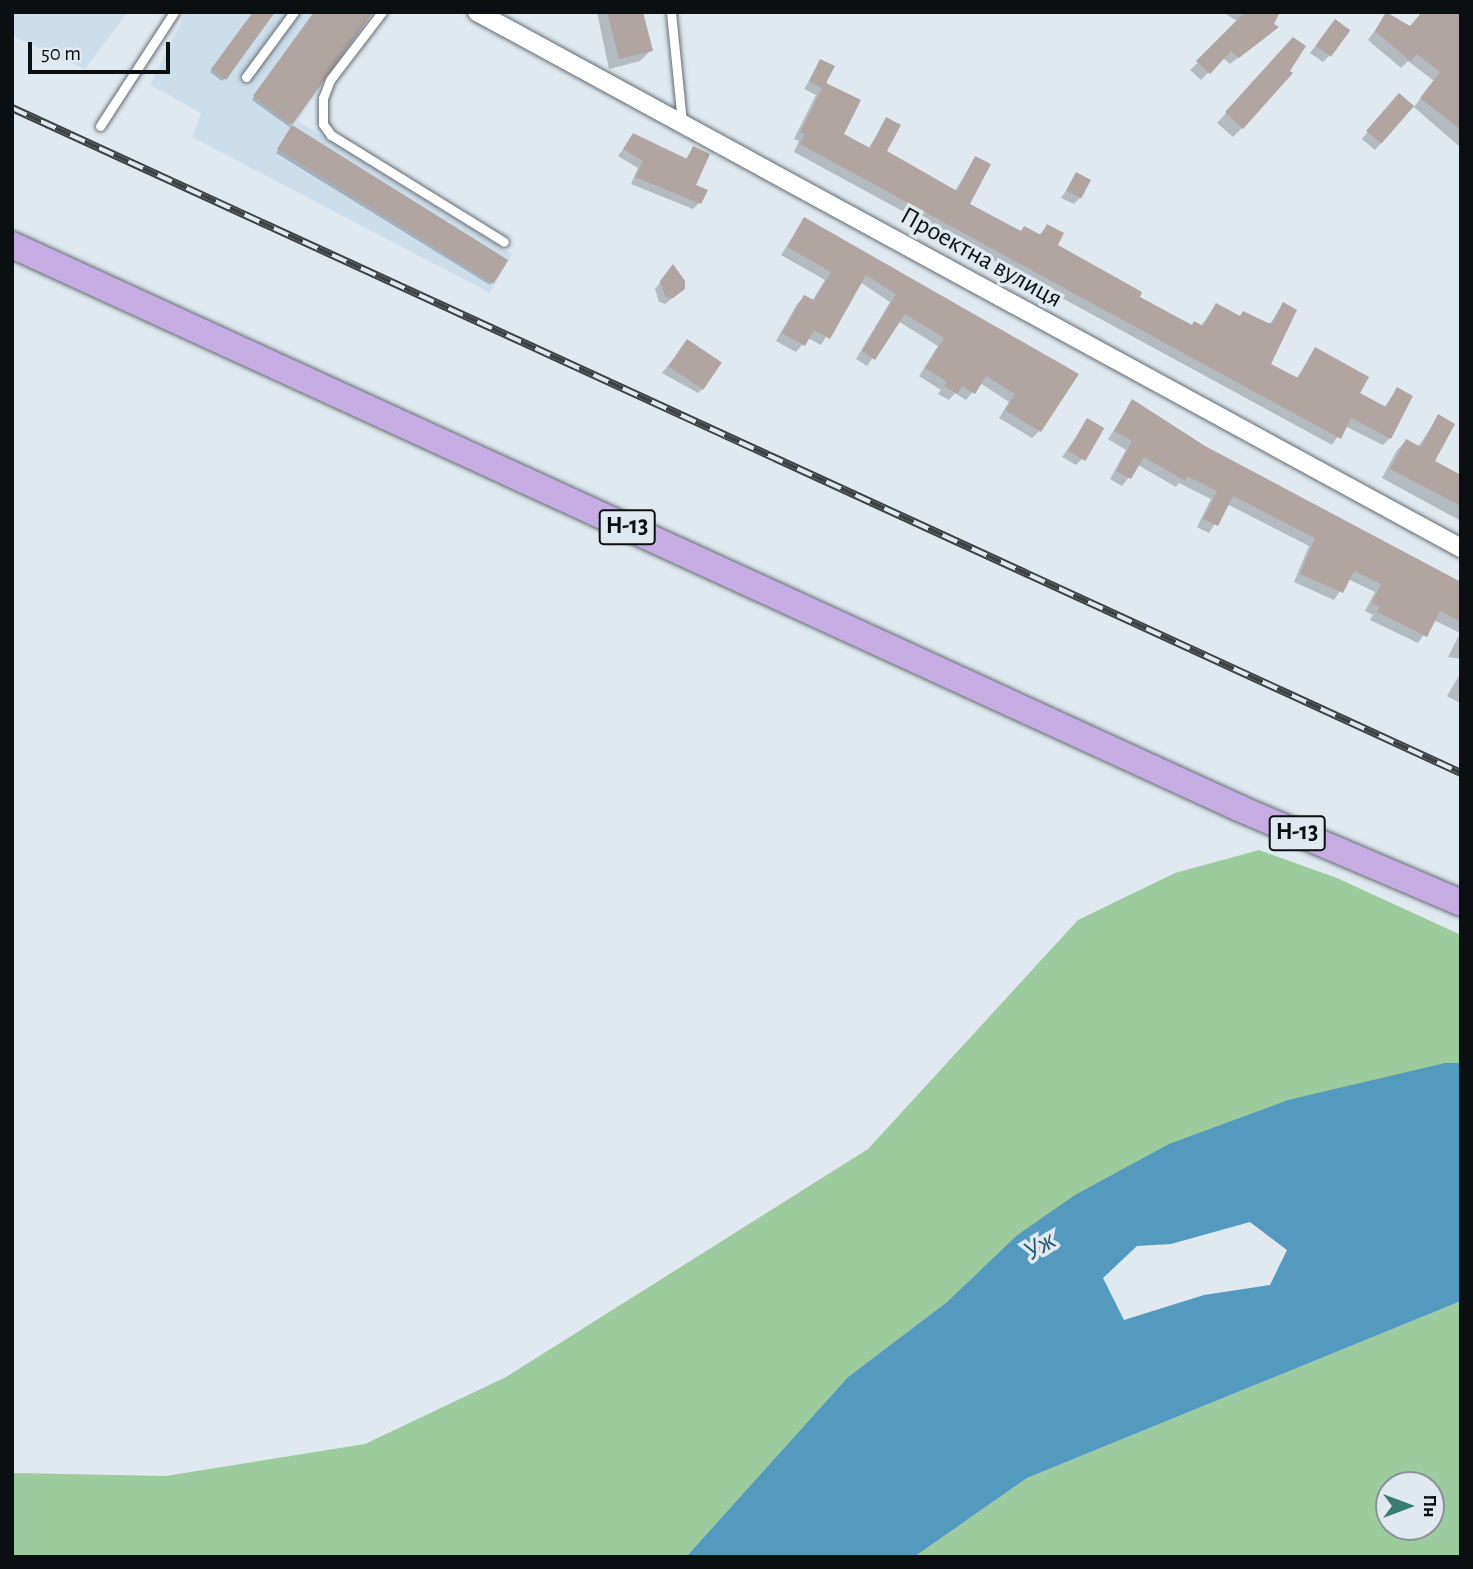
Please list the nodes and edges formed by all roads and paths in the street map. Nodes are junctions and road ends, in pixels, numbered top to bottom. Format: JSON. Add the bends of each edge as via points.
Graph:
{"nodes":[{"id":1,"x":174,"y":12,"type":"edge"},
{"id":2,"x":294,"y":12,"type":"edge"},
{"id":3,"x":382,"y":12,"type":"edge"},
{"id":4,"x":477,"y":12,"type":"edge"},
{"id":5,"x":671,"y":12,"type":"edge"},
{"id":6,"x":246,"y":77,"type":"dead end"},
{"id":7,"x":682,"y":123,"type":"junction"},
{"id":8,"x":100,"y":126,"type":"dead end"},
{"id":9,"x":504,"y":242,"type":"dead end"},
{"id":10,"x":12,"y":245,"type":"edge"},
{"id":11,"x":1461,"y":548,"type":"edge"},
{"id":12,"x":1461,"y":904,"type":"edge"}],
"edges":[{"from":1,"to":8,"type":"lane"},
{"from":2,"to":6,"type":"lane"},
{"from":3,"to":9,"type":"lane","via":[[330,80],[322,105],[323,124],[331,135]]},
{"from":4,"to":7,"type":"street","name":"Проектна вулиця"},
{"from":5,"to":7,"type":"lane"},
{"from":7,"to":11,"type":"street","name":"Проектна вулиця"},
{"from":10,"to":12,"type":"main road","number":"Н-13","via":[[1241,809]]}]}
